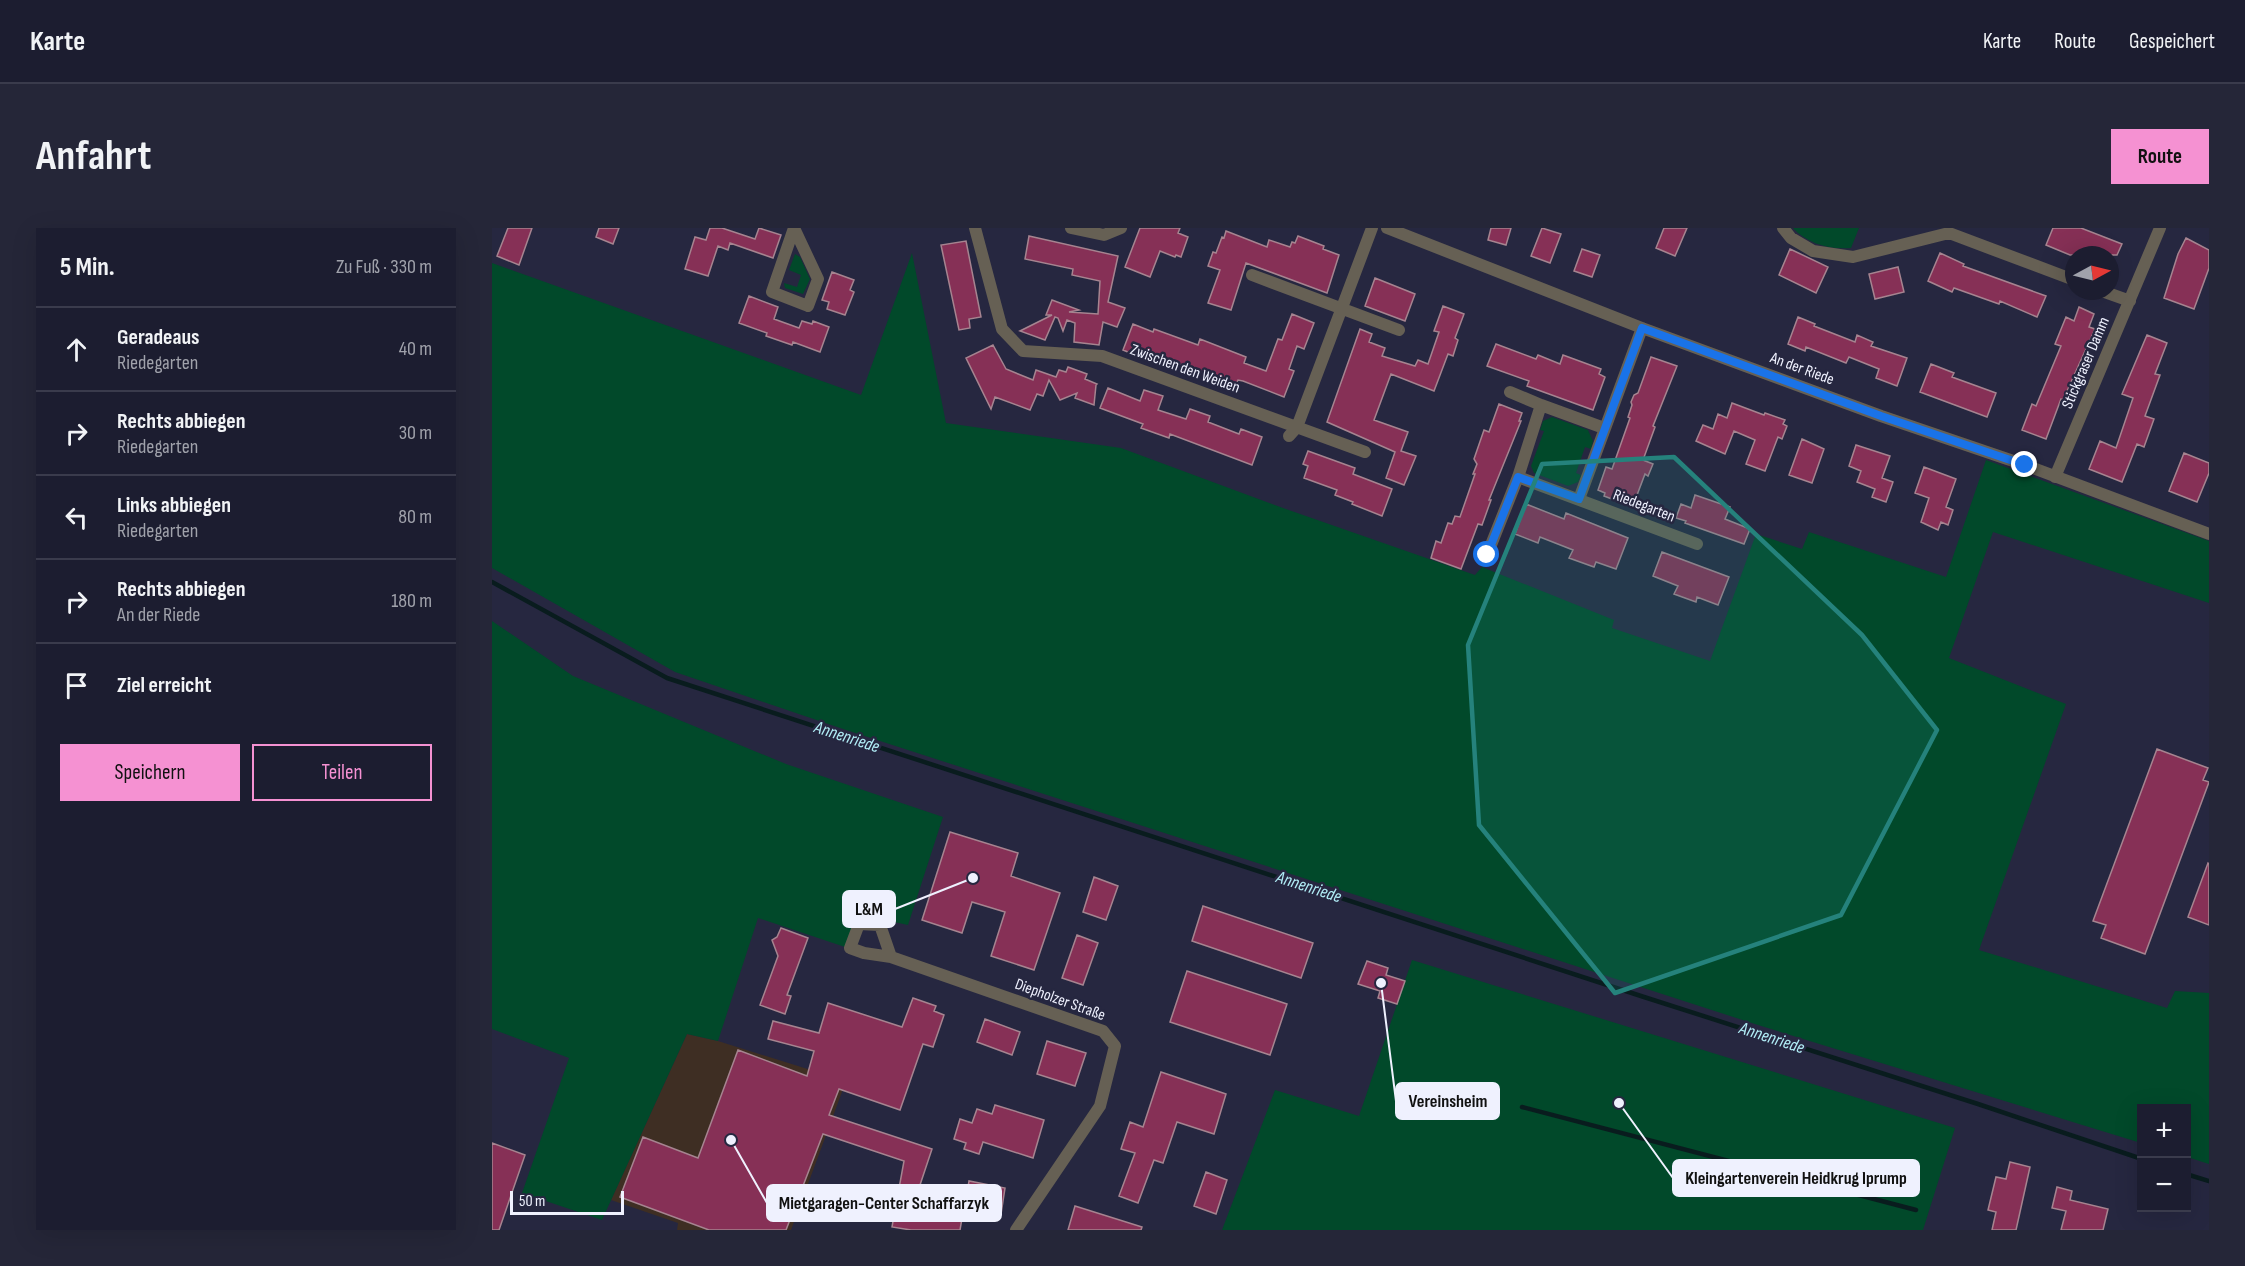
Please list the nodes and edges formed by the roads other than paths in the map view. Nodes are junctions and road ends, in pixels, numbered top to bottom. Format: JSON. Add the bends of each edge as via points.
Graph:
{"nodes":[{"id":1,"x":794,"y":228,"type":"edge"},
{"id":2,"x":1071,"y":228,"type":"edge"},
{"id":3,"x":1121,"y":228,"type":"edge"},
{"id":4,"x":1372,"y":228,"type":"edge"},
{"id":5,"x":1388,"y":228,"type":"edge"},
{"id":6,"x":1783,"y":228,"type":"edge"},
{"id":7,"x":2160,"y":228,"type":"edge"},
{"id":8,"x":979,"y":229,"type":"edge"},
{"id":9,"x":1950,"y":231,"type":"edge"},
{"id":10,"x":1252,"y":275,"type":"dead end"},
{"id":11,"x":2065,"y":276,"type":"edge"},
{"id":12,"x":2119,"y":297,"type":"edge"},
{"id":13,"x":2130,"y":301,"type":"junction"},
{"id":14,"x":1342,"y":307,"type":"junction"},
{"id":15,"x":1642,"y":328,"type":"junction"},
{"id":16,"x":1399,"y":330,"type":"dead end"},
{"id":17,"x":1510,"y":392,"type":"dead end"},
{"id":18,"x":1541,"y":405,"type":"junction"},
{"id":19,"x":1604,"y":428,"type":"junction"},
{"id":20,"x":1293,"y":431,"type":"junction"},
{"id":21,"x":1365,"y":452,"type":"dead end"},
{"id":22,"x":1518,"y":477,"type":"junction"},
{"id":23,"x":2055,"y":477,"type":"junction"},
{"id":24,"x":1579,"y":499,"type":"junction"},
{"id":25,"x":2209,"y":534,"type":"edge"},
{"id":26,"x":1697,"y":544,"type":"dead end"},
{"id":27,"x":1487,"y":555,"type":"dead end"},
{"id":28,"x":891,"y":957,"type":"dead end"},
{"id":29,"x":1016,"y":1230,"type":"edge"}],
"edges":[{"from":1,"to":1,"type":"street","via":[[772,292],[808,306],[818,279]]},
{"from":2,"to":3,"type":"street","via":[[1104,235]]},
{"from":4,"to":14,"type":"street"},
{"from":5,"to":15,"type":"street","name":"An der Riede"},
{"from":6,"to":9,"type":"street","via":[[1791,238],[1813,251],[1853,257]]},
{"from":7,"to":13,"type":"street","name":"Stickgraser Damm"},
{"from":8,"to":20,"type":"street","name":"Zwischen den Weiden","via":[[1002,329],[1023,351],[1102,356]]},
{"from":9,"to":11,"type":"street"},
{"from":10,"to":14,"type":"street"},
{"from":12,"to":13,"type":"street"},
{"from":13,"to":23,"type":"street","name":"Stickgraser Damm"},
{"from":14,"to":16,"type":"street"},
{"from":14,"to":20,"type":"street"},
{"from":15,"to":19,"type":"street"},
{"from":15,"to":23,"type":"street","name":"An der Riede"},
{"from":17,"to":18,"type":"street"},
{"from":18,"to":19,"type":"street"},
{"from":18,"to":22,"type":"street"},
{"from":19,"to":24,"type":"street"},
{"from":20,"to":21,"type":"street","name":"Zwischen den Weiden"},
{"from":22,"to":24,"type":"street","name":"Riedegarten"},
{"from":22,"to":27,"type":"street"},
{"from":23,"to":25,"type":"street","name":"An der Riede"},
{"from":24,"to":26,"type":"street","name":"Riedegarten"},
{"from":28,"to":29,"type":"street","name":"Diepholzer Straße","via":[[1103,1031],[1115,1046],[1100,1106]]}]}
